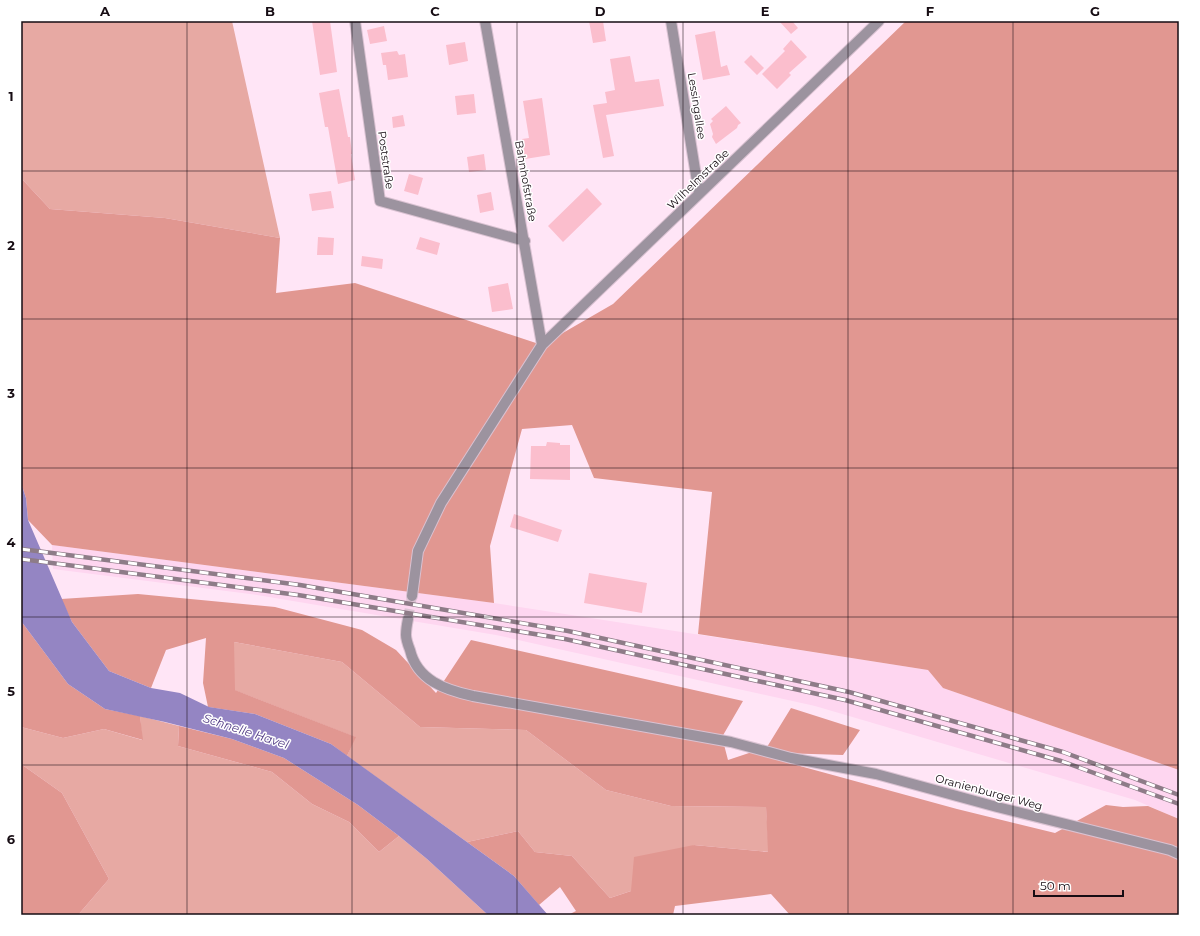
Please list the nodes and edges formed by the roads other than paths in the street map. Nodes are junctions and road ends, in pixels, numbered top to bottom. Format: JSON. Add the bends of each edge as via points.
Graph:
{"nodes":[{"id":1,"x":355,"y":21,"type":"edge"},
{"id":2,"x":485,"y":21,"type":"edge"},
{"id":3,"x":671,"y":21,"type":"edge"},
{"id":4,"x":879,"y":21,"type":"edge"},
{"id":5,"x":867,"y":25,"type":"edge"},
{"id":6,"x":699,"y":194,"type":"junction"},
{"id":7,"x":524,"y":241,"type":"junction"},
{"id":8,"x":542,"y":345,"type":"junction"},
{"id":9,"x":412,"y":596,"type":"tunnel mouth"},
{"id":10,"x":408,"y":620,"type":"tunnel mouth"},
{"id":11,"x":1179,"y":854,"type":"edge"}],
"edges":[{"from":1,"to":7,"type":"street","name":"Poststraße","via":[[380,201]]},
{"from":2,"to":7,"type":"street","name":"Bahnhofstraße"},
{"from":3,"to":6,"type":"street","name":"Lessingallee"},
{"from":4,"to":5,"type":"street","name":"Wilhelmstraße"},
{"from":5,"to":6,"type":"street","name":"Wilhelmstraße"},
{"from":6,"to":8,"type":"street","name":"Wilhelmstraße"},
{"from":7,"to":8,"type":"street","name":"Bahnhofstraße"},
{"from":8,"to":9,"type":"street","name":"Wilhelmstraße","via":[[441,503],[418,551]]},
{"from":10,"to":11,"type":"street","name":"Oranienburger Weg","via":[[406,636],[411,658],[420,671],[433,682],[452,691],[731,742],[791,758],[876,774]]}]}
